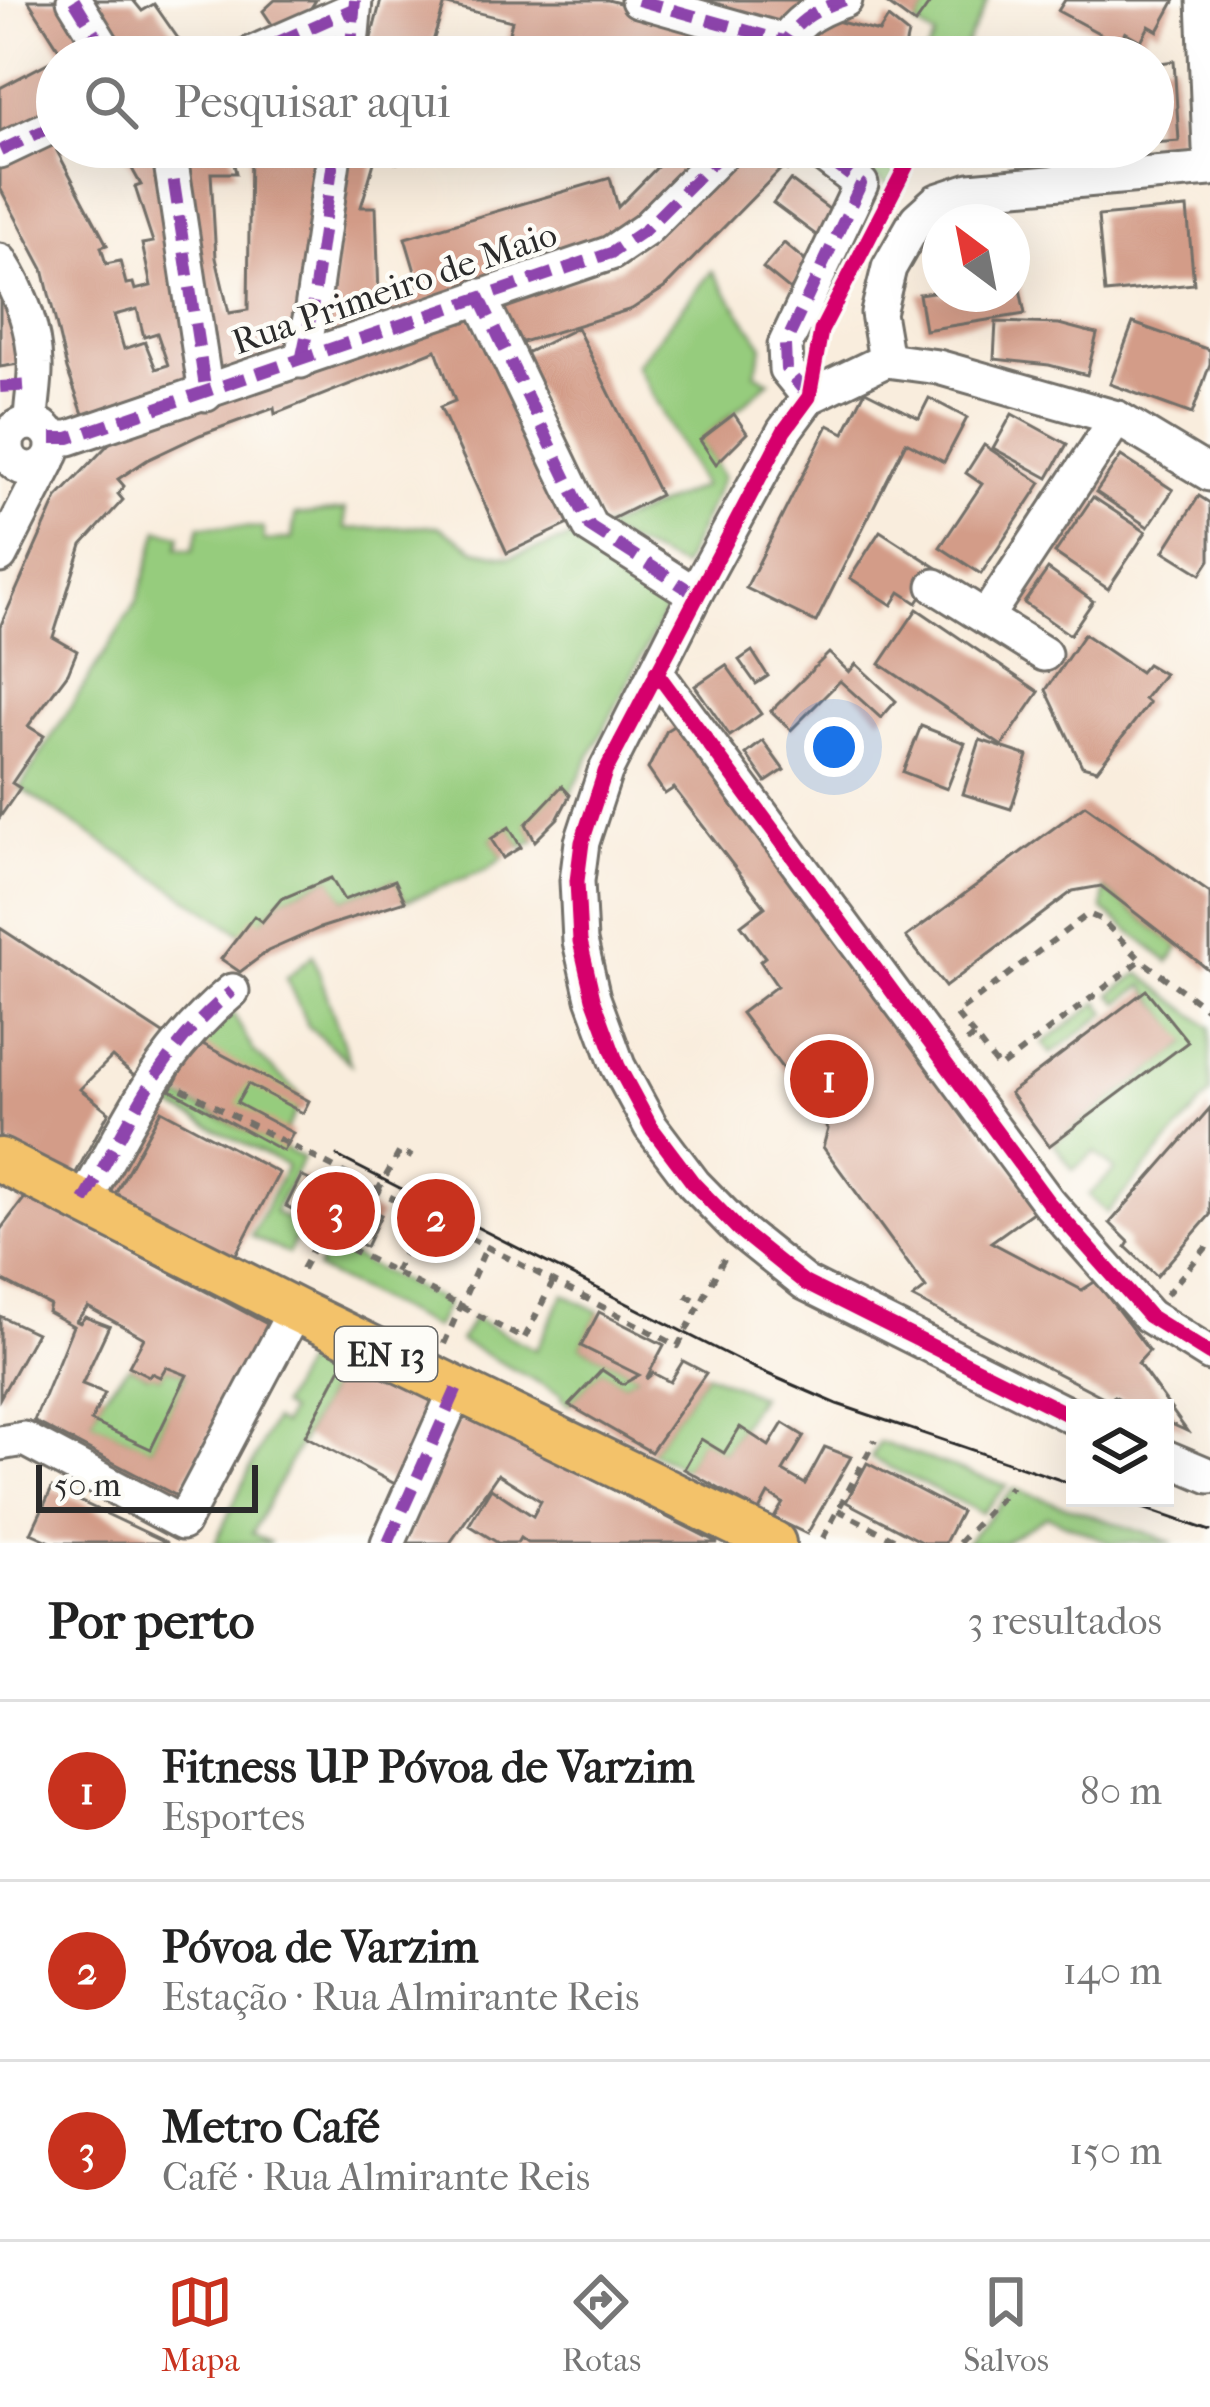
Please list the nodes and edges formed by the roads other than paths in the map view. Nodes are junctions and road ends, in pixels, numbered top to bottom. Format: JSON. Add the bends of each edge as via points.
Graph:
{"nodes":[{"id":1,"x":74,"y":0,"type":"edge"},
{"id":2,"x":638,"y":0,"type":"edge"},
{"id":3,"x":845,"y":0,"type":"edge"},
{"id":4,"x":1204,"y":0,"type":"edge"},
{"id":5,"x":354,"y":4,"type":"edge"},
{"id":6,"x":96,"y":36,"type":"edge"},
{"id":7,"x":288,"y":36,"type":"edge"},
{"id":8,"x":352,"y":36,"type":"edge"},
{"id":9,"x":744,"y":36,"type":"edge"},
{"id":10,"x":793,"y":36,"type":"edge"},
{"id":11,"x":36,"y":134,"type":"edge"},
{"id":12,"x":1210,"y":148,"type":"edge"},
{"id":13,"x":0,"y":151,"type":"edge"},
{"id":14,"x":172,"y":168,"type":"edge"},
{"id":15,"x":331,"y":168,"type":"edge"},
{"id":16,"x":707,"y":168,"type":"edge"},
{"id":17,"x":840,"y":168,"type":"edge"},
{"id":18,"x":1210,"y":169,"type":"edge"},
{"id":19,"x":0,"y":261,"type":"edge"},
{"id":20,"x":479,"y":296,"type":"junction"},
{"id":21,"x":886,"y":360,"type":"junction"},
{"id":22,"x":301,"y":362,"type":"junction"},
{"id":23,"x":15,"y":386,"type":"edge"},
{"id":24,"x":206,"y":394,"type":"junction"},
{"id":25,"x":809,"y":397,"type":"junction"},
{"id":26,"x":1117,"y":418,"type":"junction"},
{"id":27,"x":43,"y":441,"type":"junction"},
{"id":28,"x":3,"y":460,"type":"edge"},
{"id":29,"x":1210,"y":474,"type":"edge"},
{"id":30,"x":0,"y":556,"type":"edge"},
{"id":31,"x":935,"y":586,"type":"dead end"},
{"id":32,"x":695,"y":594,"type":"junction"},
{"id":33,"x":986,"y":617,"type":"junction"},
{"id":34,"x":1044,"y":654,"type":"dead end"},
{"id":35,"x":656,"y":672,"type":"junction"},
{"id":36,"x":232,"y":991,"type":"dead end"},
{"id":37,"x":0,"y":1160,"type":"edge"},
{"id":38,"x":84,"y":1202,"type":"junction"},
{"id":39,"x":298,"y":1290,"type":"junction"},
{"id":40,"x":1210,"y":1354,"type":"edge"},
{"id":41,"x":457,"y":1388,"type":"junction"},
{"id":42,"x":1066,"y":1414,"type":"edge"},
{"id":43,"x":0,"y":1443,"type":"edge"},
{"id":44,"x":1174,"y":1461,"type":"edge"},
{"id":45,"x":1210,"y":1476,"type":"edge"},
{"id":46,"x":388,"y":1543,"type":"edge"},
{"id":47,"x":774,"y":1543,"type":"edge"}],
"edges":[{"from":1,"to":6,"type":"street"},
{"from":2,"to":9,"type":"street"},
{"from":3,"to":10,"type":"street","via":[[813,13]]},
{"from":4,"to":12,"type":"street"},
{"from":5,"to":7,"type":"street"},
{"from":5,"to":8,"type":"street"},
{"from":11,"to":13,"type":"street"},
{"from":14,"to":24,"type":"street"},
{"from":15,"to":22,"type":"street"},
{"from":16,"to":20,"type":"street","name":"Rua Primeiro de Maio","via":[[611,253]]},
{"from":17,"to":25,"type":"street","via":[[861,184],[785,345],[787,369]]},
{"from":18,"to":21,"type":"street","via":[[970,190],[937,201],[889,268],[878,313]]},
{"from":19,"to":23,"type":"street","via":[[20,294],[35,367]]},
{"from":20,"to":22,"type":"street","name":"Rua Primeiro de Maio"},
{"from":20,"to":32,"type":"street","via":[[590,527]]},
{"from":21,"to":25,"type":"street"},
{"from":21,"to":26,"type":"street"},
{"from":22,"to":24,"type":"street","name":"Rua Primeiro de Maio"},
{"from":23,"to":27,"type":"street"},
{"from":24,"to":27,"type":"street","name":"Rua Primeiro de Maio"},
{"from":25,"to":32,"type":"street"},
{"from":26,"to":29,"type":"street"},
{"from":26,"to":33,"type":"street"},
{"from":27,"to":28,"type":"street","via":[[35,469]]},
{"from":27,"to":30,"type":"street"},
{"from":31,"to":33,"type":"street"},
{"from":32,"to":35,"type":"street"},
{"from":33,"to":34,"type":"street"},
{"from":35,"to":40,"type":"street","via":[[1048,1202],[1149,1316]]},
{"from":35,"to":42,"type":"street","via":[[605,772],[577,881],[593,998],[640,1106],[694,1184],[805,1283]]},
{"from":36,"to":38,"type":"street","via":[[193,1023],[154,1074]]},
{"from":37,"to":38,"type":"main road","number":"EN 13"},
{"from":38,"to":39,"type":"main road","number":"EN 13"},
{"from":39,"to":41,"type":"main road","number":"EN 13"},
{"from":39,"to":43,"type":"street","via":[[182,1523],[25,1439]]},
{"from":41,"to":46,"type":"street"},
{"from":41,"to":47,"type":"main road","number":"EN 13"},
{"from":44,"to":45,"type":"street"}]}
